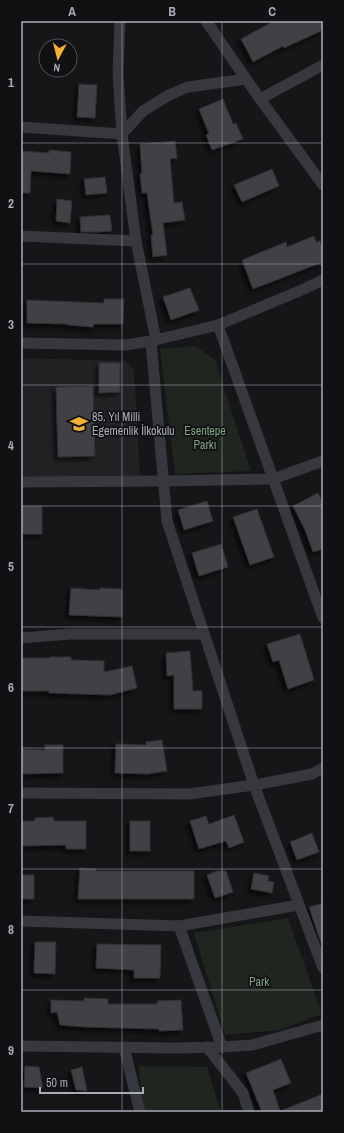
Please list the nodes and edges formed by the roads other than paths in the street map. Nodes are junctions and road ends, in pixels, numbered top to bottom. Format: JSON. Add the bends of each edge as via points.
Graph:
{"nodes":[{"id":1,"x":120,"y":21,"type":"edge"},
{"id":2,"x":206,"y":21,"type":"edge"},
{"id":3,"x":323,"y":66,"type":"edge"},
{"id":4,"x":246,"y":79,"type":"junction"},
{"id":5,"x":260,"y":99,"type":"junction"},
{"id":6,"x":21,"y":127,"type":"edge"},
{"id":7,"x":122,"y":134,"type":"junction"},
{"id":8,"x":323,"y":185,"type":"edge"},
{"id":9,"x":21,"y":236,"type":"edge"},
{"id":10,"x":136,"y":241,"type":"junction"},
{"id":11,"x":323,"y":280,"type":"edge"},
{"id":12,"x":218,"y":326,"type":"junction"},
{"id":13,"x":154,"y":341,"type":"junction"},
{"id":14,"x":21,"y":342,"type":"edge"},
{"id":15,"x":323,"y":462,"type":"edge"},
{"id":16,"x":273,"y":479,"type":"junction"},
{"id":17,"x":163,"y":481,"type":"junction"},
{"id":18,"x":21,"y":482,"type":"edge"},
{"id":19,"x":323,"y":618,"type":"edge"},
{"id":20,"x":203,"y":634,"type":"junction"},
{"id":21,"x":21,"y":638,"type":"edge"},
{"id":22,"x":323,"y":768,"type":"edge"},
{"id":23,"x":254,"y":785,"type":"junction"},
{"id":24,"x":21,"y":793,"type":"edge"},
{"id":25,"x":299,"y":905,"type":"junction"},
{"id":26,"x":21,"y":921,"type":"edge"},
{"id":27,"x":180,"y":926,"type":"junction"},
{"id":28,"x":323,"y":968,"type":"edge"},
{"id":29,"x":323,"y":1025,"type":"edge"},
{"id":30,"x":21,"y":1046,"type":"edge"},
{"id":31,"x":124,"y":1047,"type":"junction"},
{"id":32,"x":207,"y":1047,"type":"junction"},
{"id":33,"x":222,"y":1047,"type":"junction"},
{"id":34,"x":140,"y":1112,"type":"edge"},
{"id":35,"x":249,"y":1112,"type":"edge"}],
"edges":[{"from":1,"to":7,"type":"street","via":[[118,73]]},
{"from":2,"to":4,"type":"street"},
{"from":3,"to":5,"type":"street"},
{"from":4,"to":5,"type":"street"},
{"from":4,"to":7,"type":"street","via":[[188,87],[168,95],[143,111]]},
{"from":5,"to":8,"type":"street"},
{"from":6,"to":7,"type":"street"},
{"from":7,"to":10,"type":"street"},
{"from":9,"to":10,"type":"street"},
{"from":10,"to":13,"type":"street"},
{"from":11,"to":12,"type":"street"},
{"from":12,"to":13,"type":"street"},
{"from":12,"to":16,"type":"street"},
{"from":13,"to":14,"type":"street","via":[[125,345]]},
{"from":13,"to":17,"type":"street"},
{"from":15,"to":16,"type":"street"},
{"from":16,"to":17,"type":"street"},
{"from":16,"to":19,"type":"street"},
{"from":17,"to":18,"type":"street"},
{"from":17,"to":20,"type":"street","via":[[167,521]]},
{"from":20,"to":21,"type":"street","via":[[70,634]]},
{"from":20,"to":23,"type":"street"},
{"from":22,"to":23,"type":"street","via":[[312,774]]},
{"from":23,"to":24,"type":"street","via":[[189,794]]},
{"from":23,"to":25,"type":"street"},
{"from":25,"to":27,"type":"street"},
{"from":25,"to":28,"type":"street"},
{"from":26,"to":27,"type":"street"},
{"from":27,"to":33,"type":"street"},
{"from":29,"to":33,"type":"street","via":[[252,1045]]},
{"from":30,"to":31,"type":"street"},
{"from":31,"to":32,"type":"street"},
{"from":31,"to":34,"type":"street"},
{"from":32,"to":33,"type":"street"},
{"from":32,"to":35,"type":"street","via":[[243,1093]]}]}
